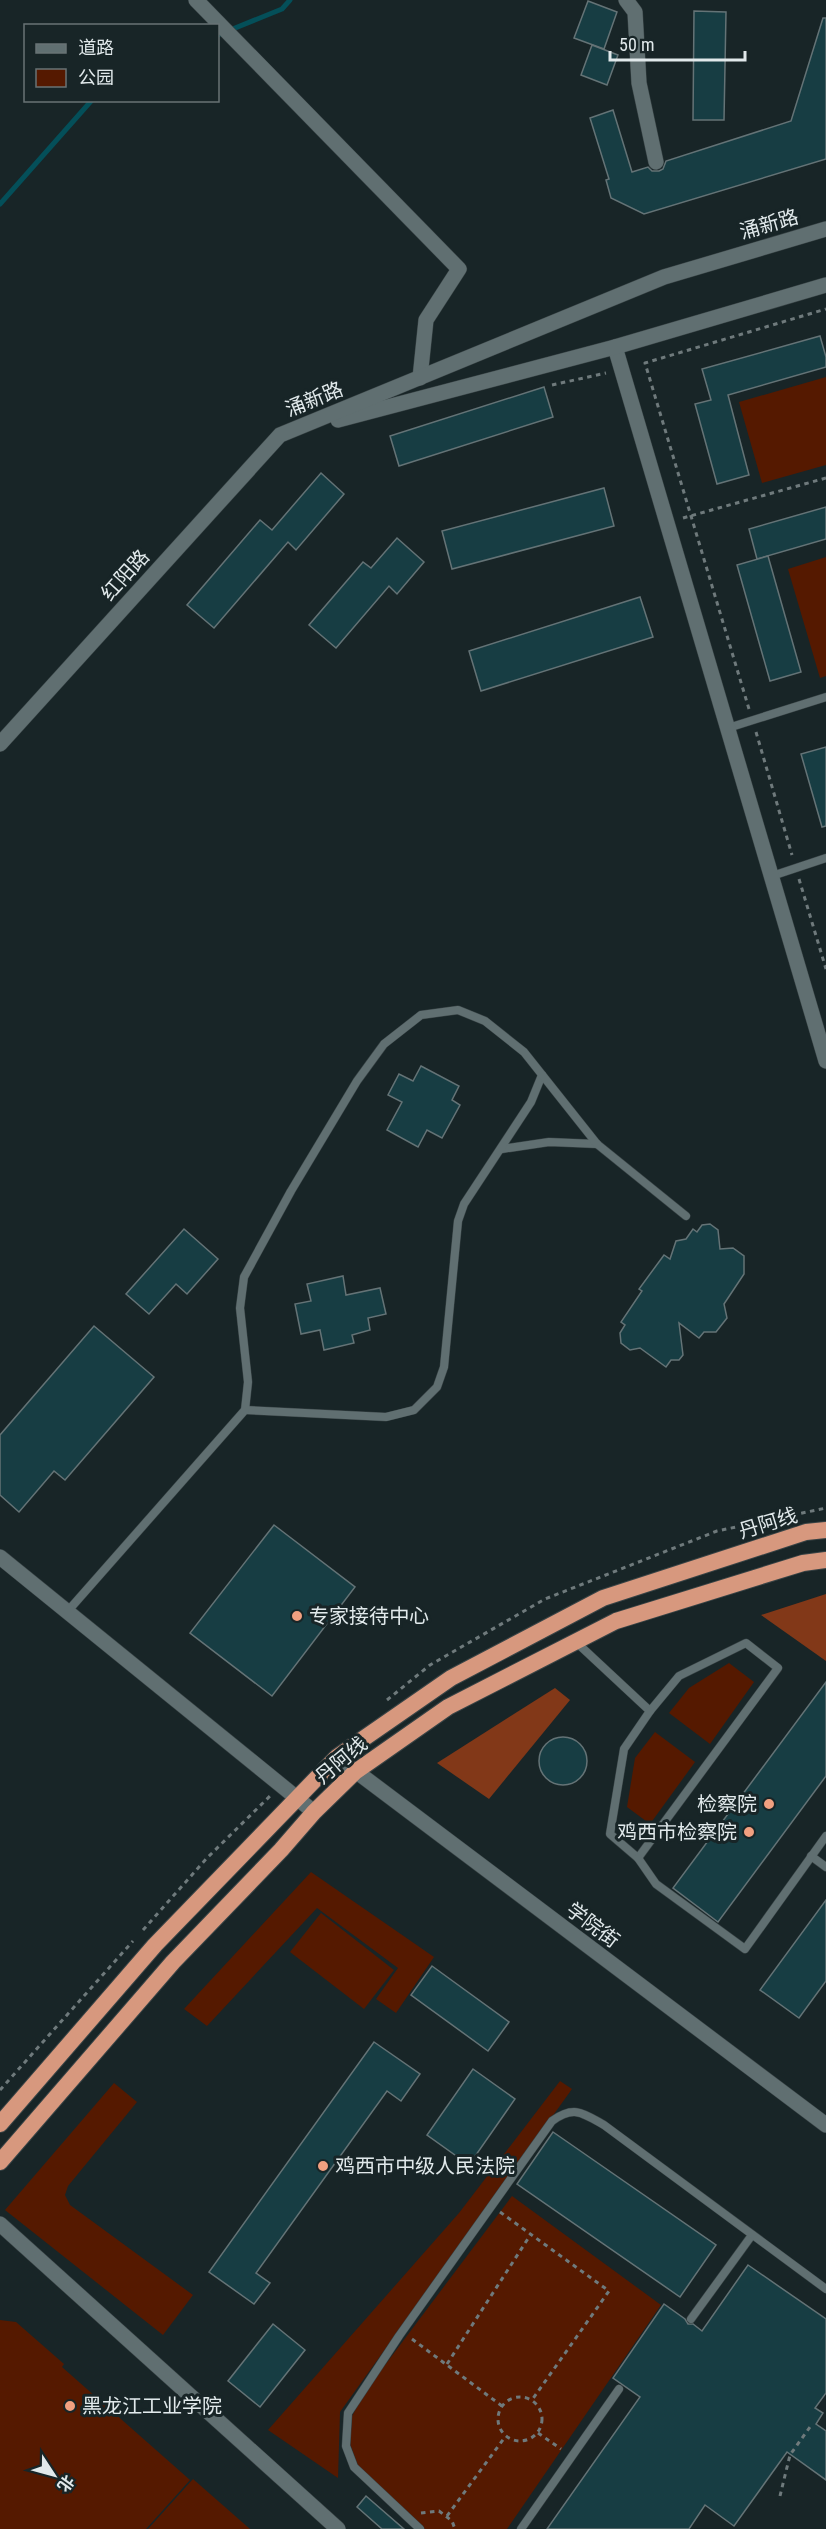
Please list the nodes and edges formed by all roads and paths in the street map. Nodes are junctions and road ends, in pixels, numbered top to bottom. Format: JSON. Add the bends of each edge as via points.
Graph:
{"nodes":[{"id":1,"x":196,"y":0,"type":"edge"},
{"id":2,"x":626,"y":0,"type":"edge"},
{"id":3,"x":218,"y":24,"type":"edge"},
{"id":4,"x":219,"y":25,"type":"edge"},
{"id":5,"x":656,"y":162,"type":"dead end"},
{"id":6,"x":826,"y":230,"type":"edge"},
{"id":7,"x":826,"y":286,"type":"edge"},
{"id":8,"x":826,"y":309,"type":"edge"},
{"id":9,"x":615,"y":347,"type":"junction"},
{"id":10,"x":622,"y":369,"type":"junction"},
{"id":11,"x":420,"y":378,"type":"junction"},
{"id":12,"x":552,"y":385,"type":"dead end"},
{"id":13,"x":280,"y":435,"type":"junction"},
{"id":14,"x":826,"y":478,"type":"edge"},
{"id":15,"x":690,"y":516,"type":"junction"},
{"id":16,"x":668,"y":522,"type":"junction"},
{"id":17,"x":826,"y":697,"type":"edge"},
{"id":18,"x":753,"y":720,"type":"junction"},
{"id":19,"x":728,"y":728,"type":"junction"},
{"id":20,"x":0,"y":744,"type":"edge"},
{"id":21,"x":826,"y":858,"type":"edge"},
{"id":22,"x":796,"y":868,"type":"junction"},
{"id":23,"x":772,"y":876,"type":"junction"},
{"id":24,"x":826,"y":969,"type":"edge"},
{"id":25,"x":826,"y":1061,"type":"edge"},
{"id":26,"x":542,"y":1075,"type":"junction"},
{"id":27,"x":597,"y":1144,"type":"junction"},
{"id":28,"x":501,"y":1149,"type":"junction"},
{"id":29,"x":686,"y":1216,"type":"dead end"},
{"id":30,"x":246,"y":1410,"type":"junction"},
{"id":31,"x":826,"y":1530,"type":"edge"},
{"id":32,"x":0,"y":1557,"type":"edge"},
{"id":33,"x":826,"y":1560,"type":"edge"},
{"id":34,"x":67,"y":1612,"type":"junction"},
{"id":35,"x":576,"y":1642,"type":"junction"},
{"id":36,"x":650,"y":1711,"type":"junction"},
{"id":37,"x":337,"y":1757,"type":"junction"},
{"id":38,"x":355,"y":1772,"type":"junction"},
{"id":39,"x":297,"y":1798,"type":"junction"},
{"id":40,"x":314,"y":1812,"type":"junction"},
{"id":41,"x":826,"y":1836,"type":"edge"},
{"id":42,"x":811,"y":1856,"type":"junction"},
{"id":43,"x":638,"y":1858,"type":"junction"},
{"id":44,"x":826,"y":1868,"type":"edge"},
{"id":45,"x":0,"y":2124,"type":"edge"},
{"id":46,"x":826,"y":2125,"type":"edge"},
{"id":47,"x":0,"y":2162,"type":"edge"},
{"id":48,"x":492,"y":2205,"type":"junction"},
{"id":49,"x":0,"y":2224,"type":"edge"},
{"id":50,"x":531,"y":2234,"type":"junction"},
{"id":51,"x":752,"y":2235,"type":"junction"},
{"id":52,"x":826,"y":2289,"type":"edge"},
{"id":53,"x":690,"y":2319,"type":"dead end"},
{"id":54,"x":402,"y":2331,"type":"junction"},
{"id":55,"x":447,"y":2364,"type":"junction"},
{"id":56,"x":619,"y":2389,"type":"dead end"},
{"id":57,"x":532,"y":2400,"type":"junction"},
{"id":58,"x":502,"y":2406,"type":"junction"},
{"id":59,"x":810,"y":2427,"type":"dead end"},
{"id":60,"x":538,"y":2433,"type":"junction"},
{"id":61,"x":505,"y":2437,"type":"junction"},
{"id":62,"x":572,"y":2457,"type":"junction"},
{"id":63,"x":780,"y":2496,"type":"dead end"},
{"id":64,"x":447,"y":2516,"type":"junction"},
{"id":65,"x":410,"y":2520,"type":"junction"},
{"id":66,"x":338,"y":2529,"type":"edge"},
{"id":67,"x":420,"y":2529,"type":"edge"},
{"id":68,"x":455,"y":2529,"type":"edge"},
{"id":69,"x":521,"y":2529,"type":"edge"}],
"edges":[{"from":1,"to":3,"type":"street"},
{"from":2,"to":5,"type":"street","via":[[635,12],[639,83]]},
{"from":4,"to":11,"type":"street","via":[[459,269],[426,320]]},
{"from":6,"to":11,"type":"street","name":"涌新路","via":[[664,277]]},
{"from":7,"to":9,"type":"street","name":"涌新路"},
{"from":8,"to":15,"type":"path","via":[[645,363]]},
{"from":9,"to":10,"type":"street"},
{"from":9,"to":13,"type":"street","name":"涌新路"},
{"from":10,"to":12,"type":"path"},
{"from":10,"to":16,"type":"street"},
{"from":11,"to":13,"type":"street","name":"涌新路"},
{"from":13,"to":20,"type":"street","name":"红阳路"},
{"from":14,"to":15,"type":"path"},
{"from":15,"to":16,"type":"path"},
{"from":15,"to":18,"type":"path"},
{"from":16,"to":19,"type":"street"},
{"from":17,"to":18,"type":"lane"},
{"from":18,"to":19,"type":"lane"},
{"from":18,"to":22,"type":"path"},
{"from":19,"to":23,"type":"street"},
{"from":21,"to":22,"type":"lane"},
{"from":22,"to":23,"type":"lane"},
{"from":22,"to":24,"type":"path"},
{"from":23,"to":25,"type":"street"},
{"from":26,"to":27,"type":"lane"},
{"from":26,"to":28,"type":"lane","via":[[531,1102]]},
{"from":26,"to":30,"type":"lane","via":[[524,1052],[485,1021],[458,1010],[421,1015],[384,1044],[351,1091],[244,1277],[240,1308],[248,1382]]},
{"from":27,"to":28,"type":"lane","via":[[549,1142]]},
{"from":27,"to":29,"type":"lane"},
{"from":28,"to":30,"type":"lane","via":[[464,1204],[458,1221],[444,1366],[437,1387],[414,1410],[386,1417]]},
{"from":30,"to":34,"type":"lane"},
{"from":31,"to":37,"type":"highway","name":"丹阿线","via":[[806,1532],[603,1598],[451,1678]]},
{"from":32,"to":34,"type":"street"},
{"from":33,"to":35,"type":"highway","name":"丹阿线","via":[[803,1563],[616,1621]]},
{"from":34,"to":39,"type":"street"},
{"from":35,"to":36,"type":"lane"},
{"from":35,"to":38,"type":"highway","name":"丹阿线","via":[[448,1707]]},
{"from":36,"to":43,"type":"lane","via":[[624,1749],[610,1834]]},
{"from":36,"to":43,"type":"lane","via":[[679,1676],[746,1643],[778,1668]]},
{"from":37,"to":38,"type":"street","name":"学院街"},
{"from":37,"to":39,"type":"highway","name":"丹阿线"},
{"from":38,"to":40,"type":"highway","name":"丹阿线"},
{"from":38,"to":46,"type":"street","name":"学院街"},
{"from":39,"to":40,"type":"street"},
{"from":39,"to":45,"type":"highway","name":"丹阿线","via":[[155,1945]]},
{"from":40,"to":47,"type":"highway","name":"丹阿线","via":[[173,1962]]},
{"from":41,"to":42,"type":"lane"},
{"from":42,"to":43,"type":"lane","via":[[745,1949],[656,1884]]},
{"from":42,"to":44,"type":"lane"},
{"from":48,"to":50,"type":"path"},
{"from":48,"to":51,"type":"lane","via":[[552,2121],[565,2112],[582,2112]]},
{"from":48,"to":54,"type":"lane"},
{"from":49,"to":66,"type":"street"},
{"from":50,"to":55,"type":"path"},
{"from":50,"to":57,"type":"path","via":[[609,2292]]},
{"from":51,"to":52,"type":"lane"},
{"from":51,"to":53,"type":"lane"},
{"from":54,"to":55,"type":"path"},
{"from":54,"to":65,"type":"lane","via":[[348,2413],[346,2446],[354,2467]]},
{"from":55,"to":58,"type":"path"},
{"from":56,"to":62,"type":"lane"},
{"from":57,"to":58,"type":"path","via":[[510,2398]]},
{"from":57,"to":60,"type":"path","via":[[541,2411],[542,2426]]},
{"from":58,"to":61,"type":"path","via":[[497,2416]]},
{"from":59,"to":63,"type":"path","via":[[790,2455]]},
{"from":60,"to":61,"type":"path","via":[[519,2442]]},
{"from":60,"to":62,"type":"path"},
{"from":61,"to":64,"type":"path"},
{"from":62,"to":69,"type":"lane"},
{"from":64,"to":65,"type":"path","via":[[438,2511],[427,2512]]},
{"from":64,"to":68,"type":"path"},
{"from":65,"to":67,"type":"lane"}]}
